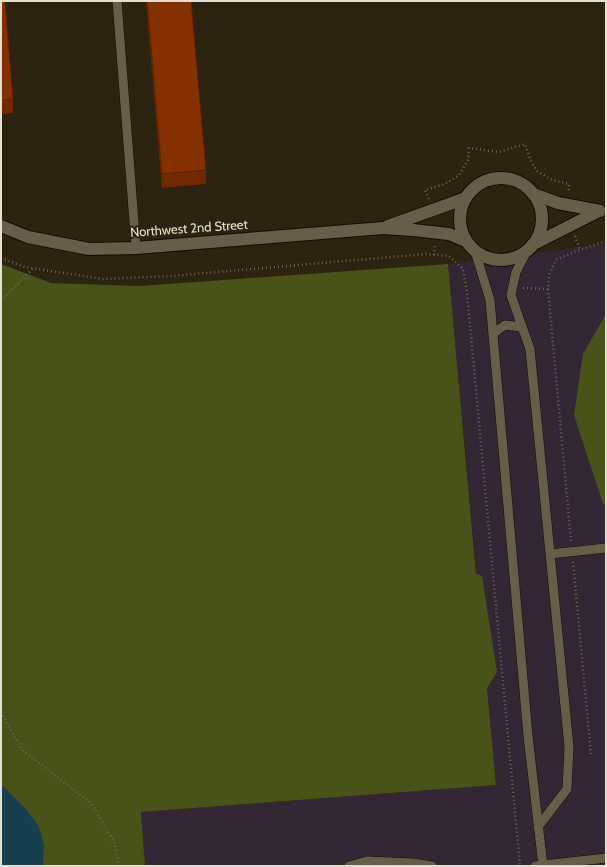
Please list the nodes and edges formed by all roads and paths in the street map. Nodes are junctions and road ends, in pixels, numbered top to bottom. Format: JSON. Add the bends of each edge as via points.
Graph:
{"nodes":[{"id":1,"x":117,"y":1,"type":"edge"},
{"id":2,"x":570,"y":184,"type":"dead end"},
{"id":3,"x":425,"y":190,"type":"dead end"},
{"id":4,"x":533,"y":194,"type":"junction"},
{"id":5,"x":466,"y":198,"type":"junction"},
{"id":6,"x":602,"y":210,"type":"edge"},
{"id":7,"x":1,"y":226,"type":"edge"},
{"id":8,"x":383,"y":228,"type":"junction"},
{"id":9,"x":466,"y":241,"type":"junction"},
{"id":10,"x":606,"y":241,"type":"edge"},
{"id":11,"x":136,"y":248,"type":"junction"},
{"id":12,"x":529,"y":248,"type":"junction"},
{"id":13,"x":475,"y":252,"type":"junction"},
{"id":14,"x":1,"y":258,"type":"edge"},
{"id":15,"x":33,"y":268,"type":"junction"},
{"id":16,"x":1,"y":301,"type":"edge"},
{"id":17,"x":522,"y":327,"type":"junction"},
{"id":18,"x":493,"y":334,"type":"junction"},
{"id":19,"x":606,"y":548,"type":"edge"},
{"id":20,"x":572,"y":552,"type":"junction"},
{"id":21,"x":550,"y":554,"type":"junction"},
{"id":22,"x":1,"y":712,"type":"edge"},
{"id":23,"x":591,"y":754,"type":"dead end"},
{"id":24,"x":538,"y":827,"type":"junction"},
{"id":25,"x":606,"y":858,"type":"edge"},
{"id":26,"x":119,"y":866,"type":"edge"},
{"id":27,"x":349,"y":866,"type":"edge"},
{"id":28,"x":432,"y":866,"type":"edge"},
{"id":29,"x":520,"y":866,"type":"edge"},
{"id":30,"x":540,"y":866,"type":"edge"}],
"edges":[{"from":1,"to":11,"type":"lane"},
{"from":2,"to":3,"type":"path","via":[[550,179],[537,171],[525,144],[499,152],[469,148],[468,160],[459,175],[445,184]]},
{"from":4,"to":5,"type":"street","name":"Northwest 2nd Street","via":[[520,182],[494,178],[481,182]]},
{"from":4,"to":6,"type":"street","name":"Northwest 2nd Street","via":[[558,203]]},
{"from":4,"to":12,"type":"street","name":"Northwest 2nd Street","via":[[542,214],[541,227],[536,240]]},
{"from":5,"to":8,"type":"street","name":"Northwest 2nd Street"},
{"from":5,"to":9,"type":"street","name":"Northwest 2nd Street","via":[[460,214],[460,228]]},
{"from":6,"to":12,"type":"street","name":"Northwest 2nd Street"},
{"from":7,"to":11,"type":"street","name":"Northwest 2nd Street","via":[[28,237],[89,249]]},
{"from":8,"to":9,"type":"street","name":"Northwest 2nd Street","via":[[449,234]]},
{"from":8,"to":11,"type":"street","name":"Northwest 2nd Street"},
{"from":9,"to":13,"type":"street","name":"Northwest 2nd Street"},
{"from":10,"to":20,"type":"path","via":[[556,260],[549,275],[548,289]]},
{"from":12,"to":13,"type":"street","name":"Northwest 2nd Street","via":[[514,258],[501,260],[487,258]]},
{"from":12,"to":17,"type":"lane","via":[[516,272],[512,295]]},
{"from":13,"to":18,"type":"lane","via":[[490,300]]},
{"from":14,"to":15,"type":"path"},
{"from":15,"to":16,"type":"path"},
{"from":15,"to":29,"type":"path","via":[[103,279],[171,276],[426,254],[449,256],[463,269]]},
{"from":17,"to":18,"type":"lane","via":[[505,325]]},
{"from":17,"to":21,"type":"lane","via":[[530,349]]},
{"from":18,"to":24,"type":"lane"},
{"from":19,"to":20,"type":"lane"},
{"from":20,"to":21,"type":"lane"},
{"from":20,"to":23,"type":"path"},
{"from":21,"to":24,"type":"lane","via":[[569,747],[567,789]]},
{"from":22,"to":26,"type":"path","via":[[22,750],[91,803],[115,844]]},
{"from":24,"to":30,"type":"lane"},
{"from":25,"to":30,"type":"lane"},
{"from":27,"to":28,"type":"lane","via":[[367,861]]}]}
